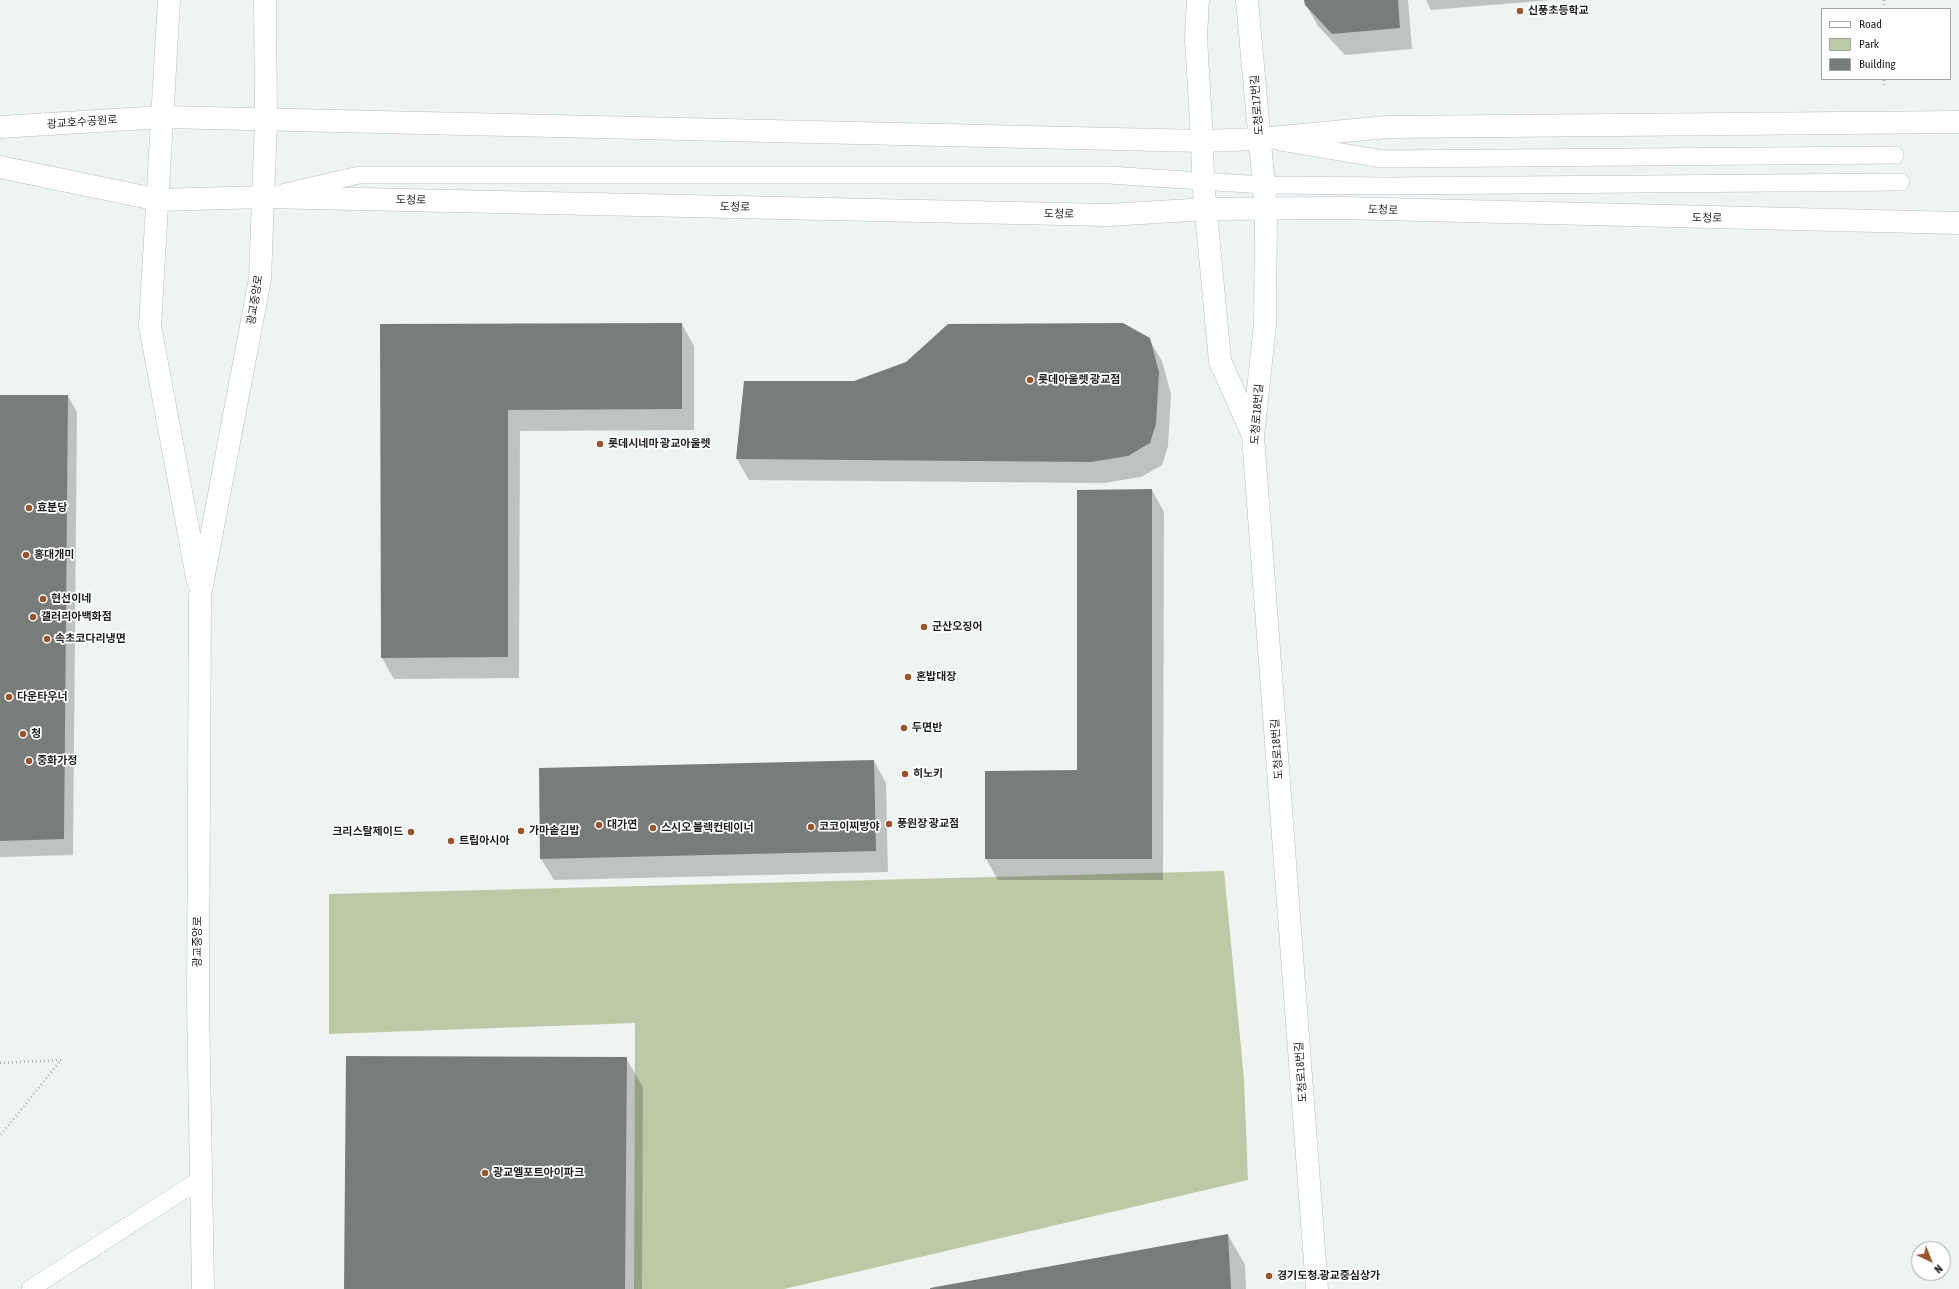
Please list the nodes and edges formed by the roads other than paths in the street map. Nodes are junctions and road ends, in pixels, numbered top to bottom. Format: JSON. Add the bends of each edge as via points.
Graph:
{"nodes":[{"id":1,"x":169,"y":0,"type":"edge"},
{"id":2,"x":265,"y":0,"type":"edge"},
{"id":3,"x":1198,"y":0,"type":"edge"},
{"id":4,"x":1247,"y":0,"type":"edge"},
{"id":5,"x":163,"y":117,"type":"junction"},
{"id":6,"x":266,"y":120,"type":"junction"},
{"id":7,"x":1959,"y":122,"type":"edge"},
{"id":8,"x":0,"y":127,"type":"edge"},
{"id":9,"x":1260,"y":139,"type":"junction"},
{"id":10,"x":1202,"y":141,"type":"junction"},
{"id":11,"x":1896,"y":154,"type":"dead end"},
{"id":12,"x":0,"y":167,"type":"edge"},
{"id":13,"x":1203,"y":181,"type":"junction"},
{"id":14,"x":1901,"y":182,"type":"dead end"},
{"id":15,"x":1263,"y":185,"type":"junction"},
{"id":16,"x":263,"y":197,"type":"junction"},
{"id":17,"x":159,"y":200,"type":"junction"},
{"id":18,"x":1206,"y":209,"type":"junction"},
{"id":19,"x":1266,"y":210,"type":"junction"},
{"id":20,"x":1959,"y":223,"type":"edge"},
{"id":21,"x":1253,"y":436,"type":"junction"},
{"id":22,"x":200,"y":595,"type":"junction"},
{"id":23,"x":201,"y":1179,"type":"junction"},
{"id":24,"x":30,"y":1289,"type":"edge"},
{"id":25,"x":203,"y":1289,"type":"edge"},
{"id":26,"x":1317,"y":1289,"type":"edge"}],
"edges":[{"from":1,"to":5,"type":"main road","name":"광교중앙로"},
{"from":2,"to":6,"type":"main road","name":"광교중앙로"},
{"from":3,"to":10,"type":"main road","via":[[1196,37]]},
{"from":4,"to":9,"type":"main road","name":"도청로17번길"},
{"from":5,"to":6,"type":"main road","name":"광교호수공원로"},
{"from":5,"to":8,"type":"main road","name":"광교호수공원로"},
{"from":5,"to":17,"type":"main road","name":"광교중앙로"},
{"from":6,"to":10,"type":"main road","name":"광교호수공원로"},
{"from":6,"to":16,"type":"main road","name":"광교중앙로"},
{"from":7,"to":9,"type":"main road","via":[[1387,127]]},
{"from":9,"to":10,"type":"main road","name":"광교호수공원로"},
{"from":9,"to":11,"type":"lane","via":[[1382,159]]},
{"from":9,"to":15,"type":"main road","name":"도청로17번길"},
{"from":10,"to":13,"type":"main road"},
{"from":12,"to":17,"type":"main road"},
{"from":13,"to":15,"type":"lane"},
{"from":13,"to":16,"type":"lane","via":[[1110,175],[360,175]]},
{"from":13,"to":18,"type":"main road"},
{"from":14,"to":15,"type":"lane"},
{"from":15,"to":19,"type":"main road","name":"도청로17번길"},
{"from":16,"to":17,"type":"main road","name":"도청로"},
{"from":16,"to":18,"type":"main road","name":"도청로","via":[[1101,215]]},
{"from":16,"to":22,"type":"main road","name":"광교중앙로","via":[[260,279]]},
{"from":17,"to":22,"type":"main road","name":"광교중앙로","via":[[150,326]]},
{"from":18,"to":19,"type":"main road","name":"도청로"},
{"from":18,"to":21,"type":"main road","via":[[1220,361]]},
{"from":19,"to":20,"type":"main road","name":"도청로","via":[[1340,208]]},
{"from":19,"to":21,"type":"main road","name":"도청로18번길","via":[[1265,325]]},
{"from":21,"to":26,"type":"main road","name":"도청로18번길"},
{"from":22,"to":23,"type":"main road","name":"광교중앙로","via":[[198,1003]]},
{"from":23,"to":24,"type":"lane"},
{"from":23,"to":25,"type":"main road","name":"광교중앙로"}]}
